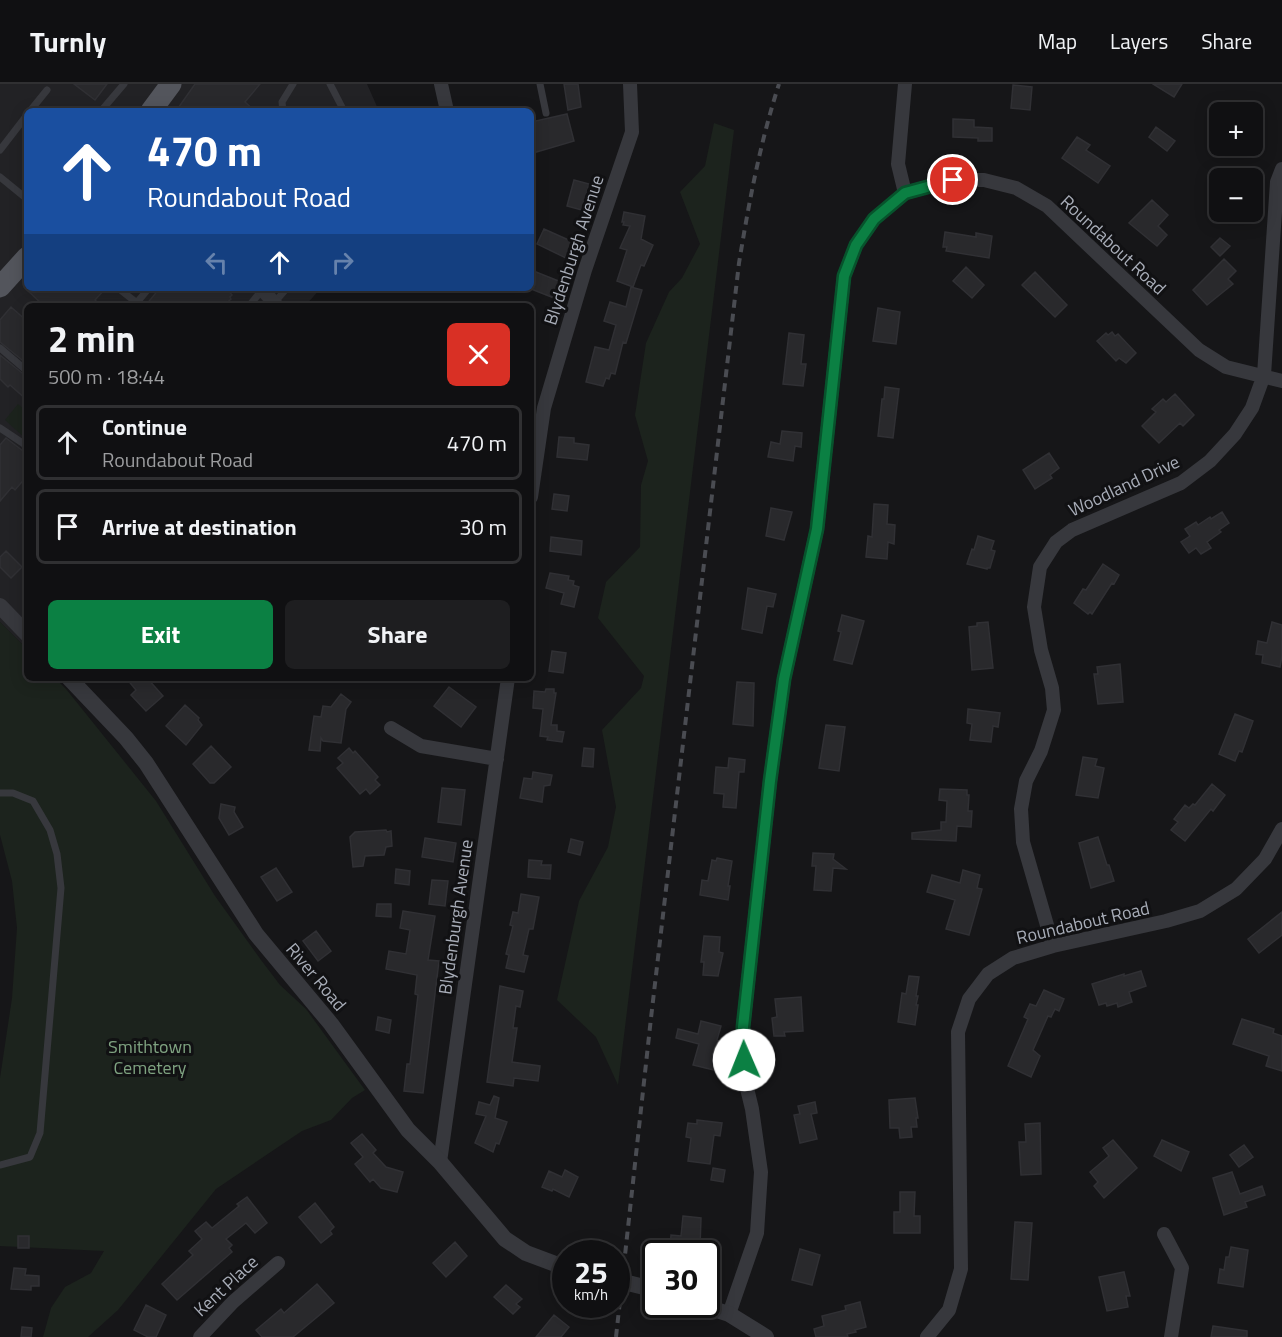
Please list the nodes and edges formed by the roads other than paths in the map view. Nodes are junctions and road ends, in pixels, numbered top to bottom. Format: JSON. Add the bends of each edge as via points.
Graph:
{"nodes":[{"id":1,"x":124,"y":84,"type":"edge"},
{"id":2,"x":171,"y":84,"type":"edge"},
{"id":3,"x":293,"y":84,"type":"edge"},
{"id":4,"x":330,"y":84,"type":"edge"},
{"id":5,"x":441,"y":84,"type":"edge"},
{"id":6,"x":540,"y":84,"type":"edge"},
{"id":7,"x":630,"y":84,"type":"edge"},
{"id":8,"x":905,"y":84,"type":"edge"},
{"id":9,"x":47,"y":90,"type":"dead end"},
{"id":10,"x":32,"y":108,"type":"edge"},
{"id":11,"x":104,"y":108,"type":"edge"},
{"id":12,"x":153,"y":108,"type":"edge"},
{"id":13,"x":283,"y":108,"type":"edge"},
{"id":14,"x":342,"y":108,"type":"edge"},
{"id":15,"x":446,"y":108,"type":"edge"},
{"id":16,"x":546,"y":113,"type":"dead end"},
{"id":17,"x":24,"y":119,"type":"edge"},
{"id":18,"x":0,"y":150,"type":"edge"},
{"id":19,"x":1282,"y":169,"type":"edge"},
{"id":20,"x":0,"y":177,"type":"edge"},
{"id":21,"x":905,"y":193,"type":"junction"},
{"id":22,"x":24,"y":197,"type":"edge"},
{"id":23,"x":24,"y":260,"type":"edge"},
{"id":24,"x":0,"y":287,"type":"edge"},
{"id":25,"x":121,"y":291,"type":"edge"},
{"id":26,"x":146,"y":291,"type":"edge"},
{"id":27,"x":260,"y":291,"type":"edge"},
{"id":28,"x":264,"y":291,"type":"edge"},
{"id":29,"x":134,"y":303,"type":"edge"},
{"id":30,"x":136,"y":303,"type":"edge"},
{"id":31,"x":251,"y":303,"type":"edge"},
{"id":32,"x":274,"y":303,"type":"edge"},
{"id":33,"x":0,"y":348,"type":"edge"},
{"id":34,"x":24,"y":368,"type":"edge"},
{"id":35,"x":1264,"y":375,"type":"junction"},
{"id":36,"x":1282,"y":381,"type":"edge"},
{"id":37,"x":0,"y":428,"type":"edge"},
{"id":38,"x":24,"y":444,"type":"edge"},
{"id":39,"x":534,"y":476,"type":"edge"},
{"id":40,"x":0,"y":606,"type":"edge"},
{"id":41,"x":24,"y":631,"type":"edge"},
{"id":42,"x":72,"y":681,"type":"edge"},
{"id":43,"x":508,"y":681,"type":"edge"},
{"id":44,"x":391,"y":728,"type":"dead end"},
{"id":45,"x":497,"y":759,"type":"junction"},
{"id":46,"x":0,"y":793,"type":"edge"},
{"id":47,"x":1282,"y":829,"type":"edge"},
{"id":48,"x":1053,"y":946,"type":"junction"},
{"id":49,"x":440,"y":1162,"type":"junction"},
{"id":50,"x":0,"y":1165,"type":"edge"},
{"id":51,"x":1164,"y":1234,"type":"dead end"},
{"id":52,"x":278,"y":1263,"type":"dead end"},
{"id":53,"x":552,"y":1263,"type":"edge"},
{"id":54,"x":720,"y":1311,"type":"edge"},
{"id":55,"x":729,"y":1314,"type":"junction"},
{"id":56,"x":200,"y":1337,"type":"edge"},
{"id":57,"x":766,"y":1337,"type":"edge"},
{"id":58,"x":927,"y":1337,"type":"edge"},
{"id":59,"x":1171,"y":1337,"type":"edge"}],
"edges":[{"from":1,"to":11,"type":"lane"},
{"from":2,"to":12,"type":"main road"},
{"from":3,"to":13,"type":"lane"},
{"from":4,"to":14,"type":"lane"},
{"from":5,"to":15,"type":"street"},
{"from":6,"to":16,"type":"lane"},
{"from":7,"to":39,"type":"street","name":"Blydenburgh Avenue","via":[[632,132],[544,408]]},
{"from":8,"to":21,"type":"street","via":[[898,164]]},
{"from":9,"to":10,"type":"lane"},
{"from":17,"to":18,"type":"lane"},
{"from":19,"to":35,"type":"street","name":"Woodland Drive","via":[[1277,183]]},
{"from":20,"to":22,"type":"lane"},
{"from":21,"to":35,"type":"street","name":"Roundabout Road","via":[[953,180],[984,180],[1016,188],[1047,206],[1199,351],[1226,367]]},
{"from":21,"to":55,"type":"street","via":[[874,219],[856,245],[844,276],[817,529],[784,679],[743,1027],[744,1076],[761,1172],[757,1233]]},
{"from":23,"to":24,"type":"main road"},
{"from":25,"to":29,"type":"lane"},
{"from":26,"to":30,"type":"lane"},
{"from":27,"to":31,"type":"lane"},
{"from":28,"to":32,"type":"street"},
{"from":33,"to":34,"type":"lane"},
{"from":35,"to":36,"type":"street","name":"Roundabout Road"},
{"from":35,"to":48,"type":"street","name":"Woodland Drive","via":[[1252,408],[1210,461],[1181,483],[1072,530],[1056,542],[1040,567],[1034,607],[1054,710],[1026,781],[1021,808],[1023,842]]},
{"from":37,"to":38,"type":"lane"},
{"from":40,"to":41,"type":"street"},
{"from":42,"to":49,"type":"street","name":"River Road","via":[[146,763],[256,934],[331,1024],[408,1130]]},
{"from":43,"to":45,"type":"street","name":"Blydenburgh Avenue"},
{"from":44,"to":45,"type":"street","via":[[421,746]]},
{"from":45,"to":49,"type":"street","name":"Blydenburgh Avenue"},
{"from":46,"to":50,"type":"lane","via":[[13,793],[33,801],[50,830],[61,888],[40,1133],[30,1157]]},
{"from":47,"to":48,"type":"street","name":"Roundabout Road","via":[[1265,859],[1236,889],[1200,911]]},
{"from":48,"to":58,"type":"street","name":"Roundabout Road","via":[[1013,958],[988,974],[969,999],[958,1032],[961,1269],[949,1310]]},
{"from":49,"to":53,"type":"street","name":"River Road","via":[[505,1239],[526,1253]]},
{"from":51,"to":59,"type":"street","via":[[1182,1268]]},
{"from":52,"to":56,"type":"street","name":"Kent Place"},
{"from":54,"to":55,"type":"street"},
{"from":55,"to":57,"type":"street"}]}
